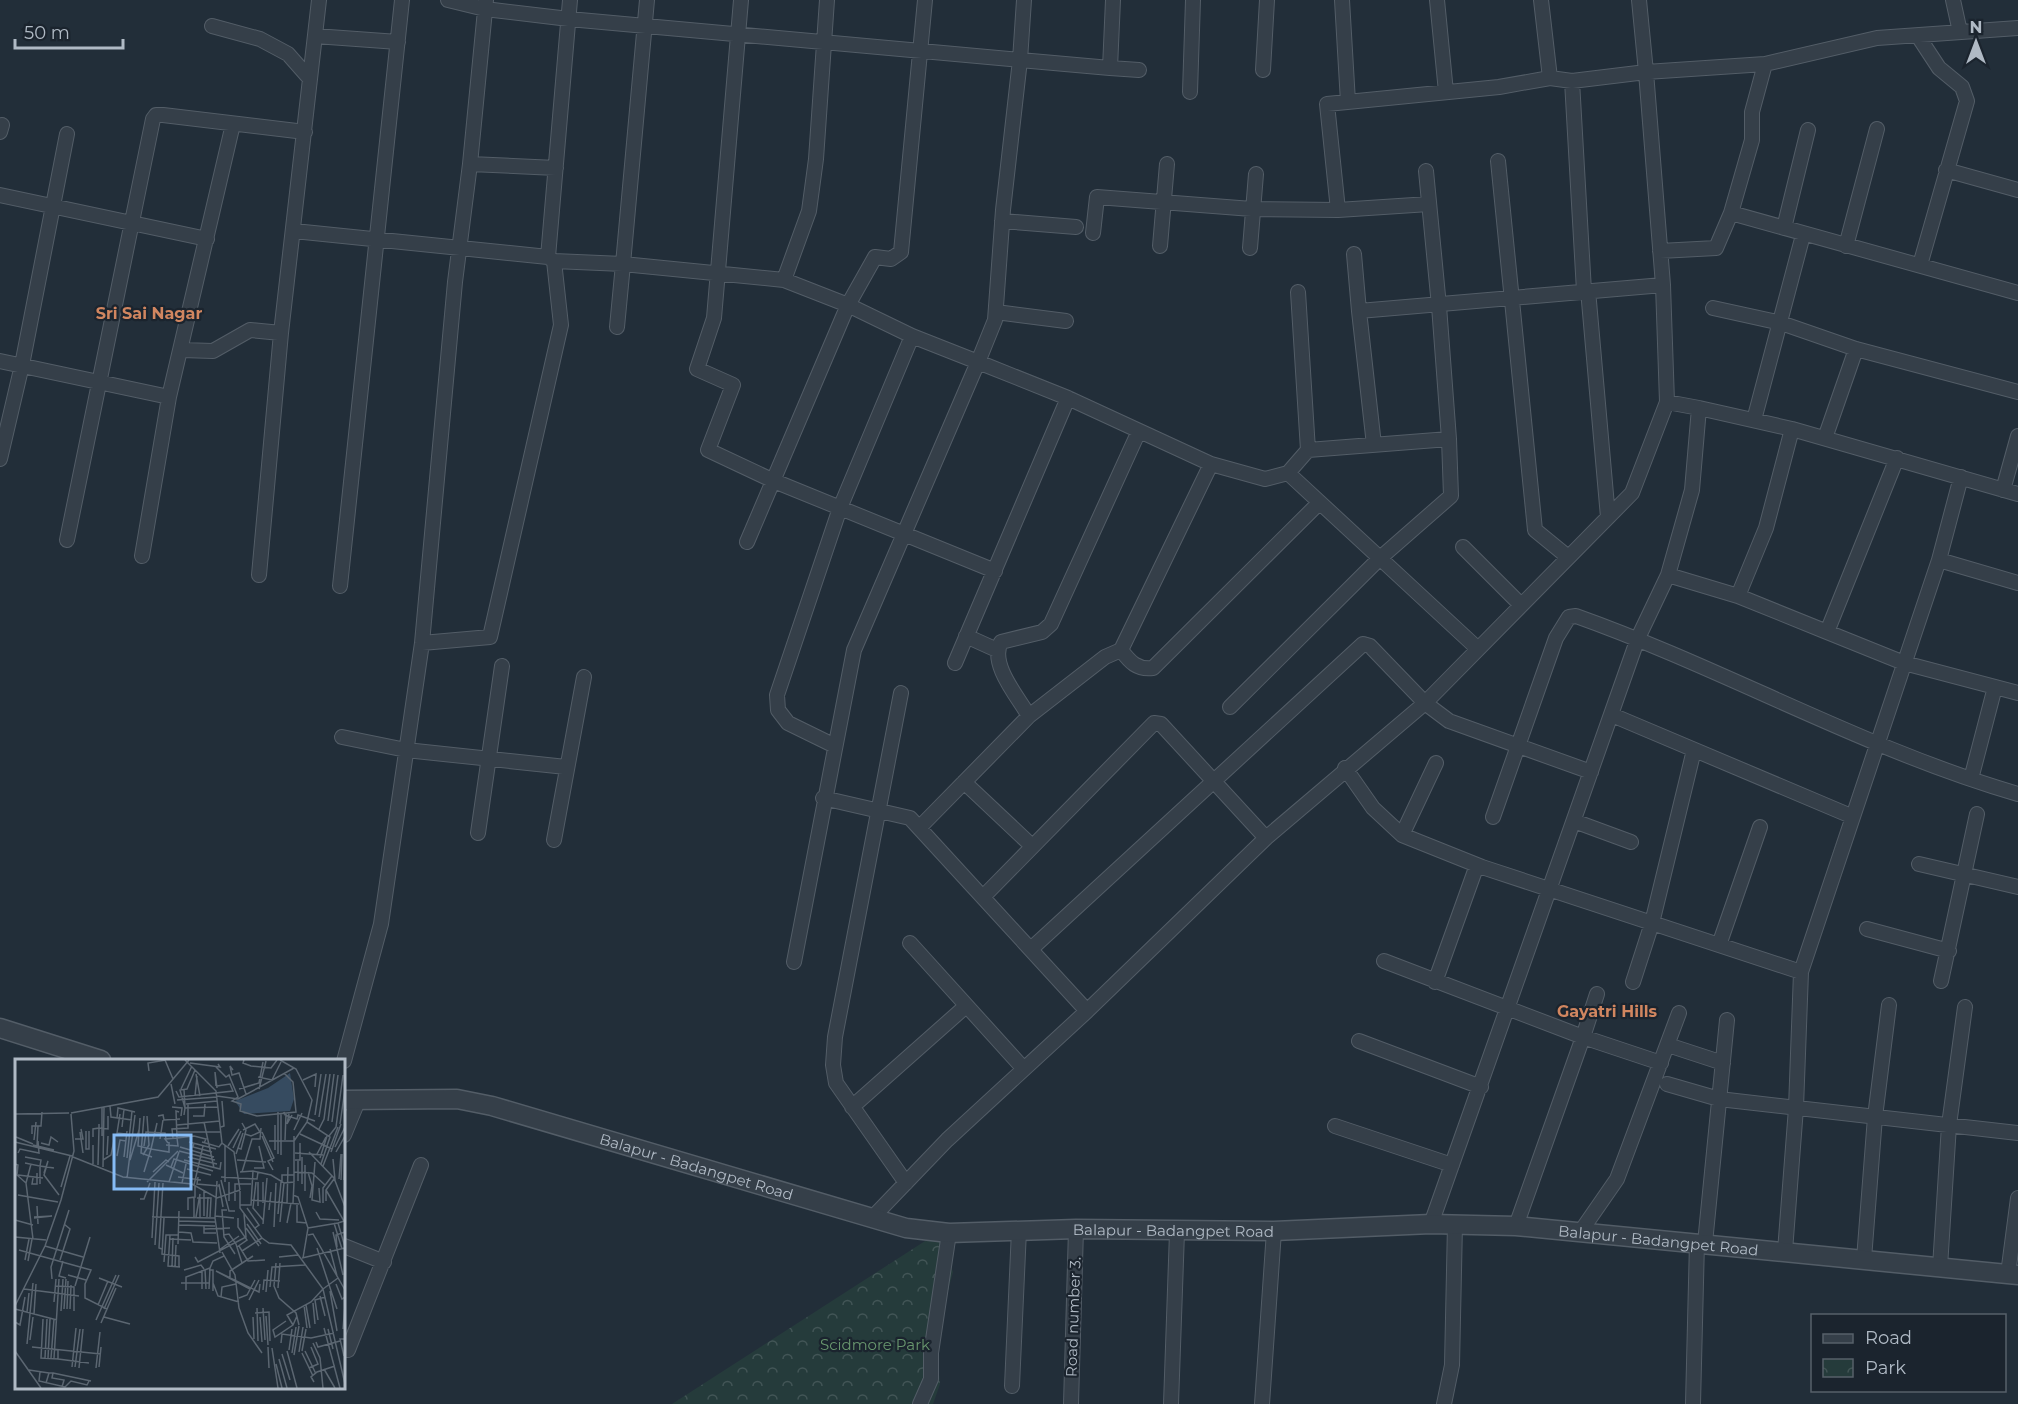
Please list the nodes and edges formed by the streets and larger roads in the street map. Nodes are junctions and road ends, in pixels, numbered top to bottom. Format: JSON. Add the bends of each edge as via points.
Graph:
{"nodes":[{"id":1,"x":319,"y":0,"type":"edge"},
{"id":2,"x":402,"y":0,"type":"edge"},
{"id":3,"x":448,"y":0,"type":"edge"},
{"id":4,"x":570,"y":0,"type":"edge"},
{"id":5,"x":647,"y":0,"type":"edge"},
{"id":6,"x":741,"y":0,"type":"edge"},
{"id":7,"x":827,"y":0,"type":"edge"},
{"id":8,"x":925,"y":0,"type":"edge"},
{"id":9,"x":1024,"y":0,"type":"edge"},
{"id":10,"x":1113,"y":0,"type":"edge"},
{"id":11,"x":1193,"y":0,"type":"edge"},
{"id":12,"x":1267,"y":0,"type":"edge"},
{"id":13,"x":1342,"y":0,"type":"edge"},
{"id":14,"x":1437,"y":0,"type":"edge"},
{"id":15,"x":1541,"y":0,"type":"edge"},
{"id":16,"x":1639,"y":0,"type":"edge"},
{"id":17,"x":1953,"y":0,"type":"edge"},
{"id":18,"x":486,"y":4,"type":"edge"},
{"id":19,"x":569,"y":19,"type":"junction"},
{"id":20,"x":212,"y":26,"type":"dead end"},
{"id":21,"x":645,"y":26,"type":"junction"},
{"id":22,"x":2018,"y":28,"type":"edge"},
{"id":23,"x":1960,"y":32,"type":"junction"},
{"id":24,"x":738,"y":33,"type":"junction"},
{"id":25,"x":315,"y":36,"type":"junction"},
{"id":26,"x":1918,"y":36,"type":"junction"},
{"id":27,"x":398,"y":42,"type":"junction"},
{"id":28,"x":823,"y":42,"type":"junction"},
{"id":29,"x":920,"y":50,"type":"junction"},
{"id":30,"x":1020,"y":60,"type":"junction"},
{"id":31,"x":1765,"y":64,"type":"junction"},
{"id":32,"x":1110,"y":68,"type":"junction"},
{"id":33,"x":1139,"y":70,"type":"dead end"},
{"id":34,"x":1263,"y":70,"type":"dead end"},
{"id":35,"x":1646,"y":72,"type":"junction"},
{"id":36,"x":1550,"y":78,"type":"junction"},
{"id":37,"x":310,"y":79,"type":"junction"},
{"id":38,"x":1572,"y":81,"type":"junction"},
{"id":39,"x":1190,"y":92,"type":"dead end"},
{"id":40,"x":1446,"y":92,"type":"junction"},
{"id":41,"x":1348,"y":102,"type":"junction"},
{"id":42,"x":233,"y":124,"type":"junction"},
{"id":43,"x":1877,"y":129,"type":"dead end"},
{"id":44,"x":1808,"y":130,"type":"dead end"},
{"id":45,"x":304,"y":132,"type":"junction"},
{"id":46,"x":67,"y":134,"type":"dead end"},
{"id":47,"x":1498,"y":161,"type":"dead end"},
{"id":48,"x":470,"y":164,"type":"junction"},
{"id":49,"x":1167,"y":164,"type":"dead end"},
{"id":50,"x":556,"y":168,"type":"junction"},
{"id":51,"x":1946,"y":170,"type":"junction"},
{"id":52,"x":1426,"y":171,"type":"dead end"},
{"id":53,"x":1256,"y":174,"type":"dead end"},
{"id":54,"x":2018,"y":190,"type":"edge"},
{"id":55,"x":0,"y":195,"type":"edge"},
{"id":56,"x":1164,"y":201,"type":"junction"},
{"id":57,"x":1429,"y":204,"type":"junction"},
{"id":58,"x":54,"y":206,"type":"junction"},
{"id":59,"x":1252,"y":209,"type":"junction"},
{"id":60,"x":1338,"y":210,"type":"junction"},
{"id":61,"x":1731,"y":213,"type":"junction"},
{"id":62,"x":1002,"y":221,"type":"junction"},
{"id":63,"x":131,"y":225,"type":"junction"},
{"id":64,"x":1076,"y":227,"type":"dead end"},
{"id":65,"x":1784,"y":228,"type":"junction"},
{"id":66,"x":294,"y":231,"type":"junction"},
{"id":67,"x":1093,"y":233,"type":"dead end"},
{"id":68,"x":1803,"y":235,"type":"junction"},
{"id":69,"x":207,"y":239,"type":"junction"},
{"id":70,"x":377,"y":239,"type":"junction"},
{"id":71,"x":1160,"y":246,"type":"dead end"},
{"id":72,"x":1846,"y":246,"type":"junction"},
{"id":73,"x":460,"y":248,"type":"junction"},
{"id":74,"x":1250,"y":248,"type":"dead end"},
{"id":75,"x":1660,"y":251,"type":"junction"},
{"id":76,"x":1354,"y":254,"type":"dead end"},
{"id":77,"x":551,"y":259,"type":"junction"},
{"id":78,"x":623,"y":264,"type":"junction"},
{"id":79,"x":1920,"y":265,"type":"junction"},
{"id":80,"x":717,"y":273,"type":"junction"},
{"id":81,"x":784,"y":280,"type":"junction"},
{"id":82,"x":1663,"y":285,"type":"junction"},
{"id":83,"x":1586,"y":291,"type":"junction"},
{"id":84,"x":1298,"y":292,"type":"dead end"},
{"id":85,"x":2018,"y":293,"type":"edge"},
{"id":86,"x":1510,"y":300,"type":"junction"},
{"id":87,"x":849,"y":305,"type":"junction"},
{"id":88,"x":1439,"y":306,"type":"junction"},
{"id":89,"x":1713,"y":308,"type":"dead end"},
{"id":90,"x":1359,"y":311,"type":"junction"},
{"id":91,"x":996,"y":312,"type":"junction"},
{"id":92,"x":1066,"y":321,"type":"dead end"},
{"id":93,"x":1781,"y":323,"type":"junction"},
{"id":94,"x":617,"y":327,"type":"dead end"},
{"id":95,"x":281,"y":333,"type":"junction"},
{"id":96,"x":912,"y":336,"type":"junction"},
{"id":97,"x":1856,"y":349,"type":"junction"},
{"id":98,"x":182,"y":350,"type":"junction"},
{"id":99,"x":0,"y":361,"type":"edge"},
{"id":100,"x":978,"y":362,"type":"junction"},
{"id":101,"x":22,"y":365,"type":"junction"},
{"id":102,"x":97,"y":381,"type":"junction"},
{"id":103,"x":2018,"y":392,"type":"edge"},
{"id":104,"x":169,"y":397,"type":"junction"},
{"id":105,"x":1068,"y":398,"type":"junction"},
{"id":106,"x":1667,"y":402,"type":"junction"},
{"id":107,"x":1699,"y":408,"type":"junction"},
{"id":108,"x":1754,"y":420,"type":"junction"},
{"id":109,"x":1792,"y":429,"type":"junction"},
{"id":110,"x":1140,"y":431,"type":"junction"},
{"id":111,"x":2018,"y":436,"type":"edge"},
{"id":112,"x":1825,"y":438,"type":"junction"},
{"id":113,"x":1449,"y":439,"type":"junction"},
{"id":114,"x":1374,"y":444,"type":"junction"},
{"id":115,"x":1308,"y":450,"type":"junction"},
{"id":116,"x":1897,"y":458,"type":"junction"},
{"id":117,"x":0,"y":459,"type":"edge"},
{"id":118,"x":1211,"y":464,"type":"junction"},
{"id":119,"x":1287,"y":473,"type":"junction"},
{"id":120,"x":1961,"y":477,"type":"junction"},
{"id":121,"x":774,"y":481,"type":"junction"},
{"id":122,"x":2003,"y":490,"type":"junction"},
{"id":123,"x":2018,"y":494,"type":"edge"},
{"id":124,"x":1319,"y":503,"type":"junction"},
{"id":125,"x":840,"y":508,"type":"junction"},
{"id":126,"x":1608,"y":517,"type":"junction"},
{"id":127,"x":904,"y":532,"type":"junction"},
{"id":128,"x":67,"y":540,"type":"dead end"},
{"id":129,"x":747,"y":542,"type":"dead end"},
{"id":130,"x":1463,"y":547,"type":"dead end"},
{"id":131,"x":142,"y":556,"type":"dead end"},
{"id":132,"x":1568,"y":557,"type":"junction"},
{"id":133,"x":1379,"y":559,"type":"junction"},
{"id":134,"x":1939,"y":560,"type":"junction"},
{"id":135,"x":995,"y":571,"type":"junction"},
{"id":136,"x":259,"y":575,"type":"dead end"},
{"id":137,"x":1668,"y":575,"type":"junction"},
{"id":138,"x":2018,"y":583,"type":"edge"},
{"id":139,"x":340,"y":586,"type":"dead end"},
{"id":140,"x":1738,"y":596,"type":"junction"},
{"id":141,"x":1520,"y":604,"type":"junction"},
{"id":142,"x":1827,"y":632,"type":"junction"},
{"id":143,"x":966,"y":636,"type":"junction"},
{"id":144,"x":1638,"y":638,"type":"junction"},
{"id":145,"x":422,"y":643,"type":"junction"},
{"id":146,"x":1478,"y":648,"type":"junction"},
{"id":147,"x":997,"y":650,"type":"junction"},
{"id":148,"x":1121,"y":650,"type":"junction"},
{"id":149,"x":955,"y":663,"type":"dead end"},
{"id":150,"x":1904,"y":663,"type":"junction"},
{"id":151,"x":502,"y":666,"type":"dead end"},
{"id":152,"x":584,"y":677,"type":"dead end"},
{"id":153,"x":1995,"y":687,"type":"junction"},
{"id":154,"x":901,"y":693,"type":"dead end"},
{"id":155,"x":2018,"y":693,"type":"edge"},
{"id":156,"x":1425,"y":703,"type":"junction"},
{"id":157,"x":1230,"y":707,"type":"dead end"},
{"id":158,"x":1612,"y":715,"type":"junction"},
{"id":159,"x":1029,"y":716,"type":"junction"},
{"id":160,"x":342,"y":737,"type":"dead end"},
{"id":161,"x":1876,"y":742,"type":"junction"},
{"id":162,"x":834,"y":746,"type":"junction"},
{"id":163,"x":1517,"y":747,"type":"junction"},
{"id":164,"x":406,"y":750,"type":"junction"},
{"id":165,"x":1694,"y":750,"type":"junction"},
{"id":166,"x":487,"y":759,"type":"junction"},
{"id":167,"x":1436,"y":764,"type":"dead end"},
{"id":168,"x":566,"y":767,"type":"junction"},
{"id":169,"x":1345,"y":768,"type":"junction"},
{"id":170,"x":1591,"y":772,"type":"junction"},
{"id":171,"x":1971,"y":779,"type":"junction"},
{"id":172,"x":1214,"y":781,"type":"junction"},
{"id":173,"x":964,"y":782,"type":"junction"},
{"id":174,"x":2018,"y":794,"type":"edge"},
{"id":175,"x":823,"y":798,"type":"junction"},
{"id":176,"x":878,"y":809,"type":"junction"},
{"id":177,"x":1977,"y":814,"type":"dead end"},
{"id":178,"x":1851,"y":816,"type":"junction"},
{"id":179,"x":1493,"y":817,"type":"dead end"},
{"id":180,"x":1574,"y":821,"type":"junction"},
{"id":181,"x":1760,"y":827,"type":"dead end"},
{"id":182,"x":919,"y":828,"type":"junction"},
{"id":183,"x":478,"y":833,"type":"dead end"},
{"id":184,"x":1402,"y":835,"type":"junction"},
{"id":185,"x":1266,"y":838,"type":"junction"},
{"id":186,"x":554,"y":840,"type":"dead end"},
{"id":187,"x":1631,"y":842,"type":"dead end"},
{"id":188,"x":1032,"y":846,"type":"junction"},
{"id":189,"x":1918,"y":864,"type":"dead end"},
{"id":190,"x":1477,"y":865,"type":"junction"},
{"id":191,"x":1965,"y":874,"type":"junction"},
{"id":192,"x":2018,"y":886,"type":"edge"},
{"id":193,"x":1549,"y":889,"type":"junction"},
{"id":194,"x":982,"y":897,"type":"junction"},
{"id":195,"x":1652,"y":923,"type":"junction"},
{"id":196,"x":1867,"y":929,"type":"dead end"},
{"id":197,"x":910,"y":943,"type":"dead end"},
{"id":198,"x":1719,"y":945,"type":"junction"},
{"id":199,"x":1031,"y":950,"type":"junction"},
{"id":200,"x":1948,"y":951,"type":"junction"},
{"id":201,"x":1384,"y":961,"type":"dead end"},
{"id":202,"x":794,"y":962,"type":"dead end"},
{"id":203,"x":1802,"y":972,"type":"junction"},
{"id":204,"x":1941,"y":981,"type":"dead end"},
{"id":205,"x":1435,"y":982,"type":"junction"},
{"id":206,"x":1633,"y":982,"type":"dead end"},
{"id":207,"x":1597,"y":994,"type":"dead end"},
{"id":208,"x":1889,"y":1005,"type":"dead end"},
{"id":209,"x":966,"y":1006,"type":"junction"},
{"id":210,"x":1965,"y":1007,"type":"dead end"},
{"id":211,"x":1509,"y":1009,"type":"junction"},
{"id":212,"x":1087,"y":1011,"type":"junction"},
{"id":213,"x":1679,"y":1013,"type":"dead end"},
{"id":214,"x":1727,"y":1020,"type":"dead end"},
{"id":215,"x":0,"y":1028,"type":"edge"},
{"id":216,"x":1583,"y":1037,"type":"junction"},
{"id":217,"x":1359,"y":1041,"type":"dead end"},
{"id":218,"x":1668,"y":1045,"type":"junction"},
{"id":219,"x":98,"y":1059,"type":"edge"},
{"id":220,"x":345,"y":1059,"type":"edge"},
{"id":221,"x":1661,"y":1063,"type":"junction"},
{"id":222,"x":1723,"y":1063,"type":"junction"},
{"id":223,"x":1023,"y":1068,"type":"junction"},
{"id":224,"x":1667,"y":1084,"type":"dead end"},
{"id":225,"x":1481,"y":1087,"type":"junction"},
{"id":226,"x":1719,"y":1099,"type":"junction"},
{"id":227,"x":351,"y":1101,"type":"edge"},
{"id":228,"x":852,"y":1107,"type":"junction"},
{"id":229,"x":1796,"y":1108,"type":"junction"},
{"id":230,"x":1875,"y":1117,"type":"junction"},
{"id":231,"x":1949,"y":1125,"type":"junction"},
{"id":232,"x":1335,"y":1126,"type":"dead end"},
{"id":233,"x":345,"y":1130,"type":"edge"},
{"id":234,"x":2018,"y":1133,"type":"edge"},
{"id":235,"x":421,"y":1165,"type":"dead end"},
{"id":236,"x":1452,"y":1165,"type":"junction"},
{"id":237,"x":906,"y":1183,"type":"junction"},
{"id":238,"x":2018,"y":1198,"type":"edge"},
{"id":239,"x":873,"y":1217,"type":"junction"},
{"id":240,"x":1431,"y":1224,"type":"junction"},
{"id":241,"x":1455,"y":1224,"type":"junction"},
{"id":242,"x":1516,"y":1226,"type":"junction"},
{"id":243,"x":1076,"y":1229,"type":"junction"},
{"id":244,"x":1019,"y":1230,"type":"junction"},
{"id":245,"x":1274,"y":1231,"type":"junction"},
{"id":246,"x":1581,"y":1231,"type":"junction"},
{"id":247,"x":1177,"y":1232,"type":"junction"},
{"id":248,"x":949,"y":1233,"type":"junction"},
{"id":249,"x":1701,"y":1243,"type":"junction"},
{"id":250,"x":345,"y":1246,"type":"edge"},
{"id":251,"x":1785,"y":1251,"type":"junction"},
{"id":252,"x":1864,"y":1259,"type":"junction"},
{"id":253,"x":384,"y":1262,"type":"junction"},
{"id":254,"x":1940,"y":1267,"type":"junction"},
{"id":255,"x":2013,"y":1274,"type":"edge"},
{"id":256,"x":348,"y":1350,"type":"dead end"},
{"id":257,"x":1012,"y":1386,"type":"dead end"},
{"id":258,"x":920,"y":1404,"type":"edge"},
{"id":259,"x":1071,"y":1404,"type":"edge"},
{"id":260,"x":1171,"y":1404,"type":"edge"},
{"id":261,"x":1262,"y":1404,"type":"edge"},
{"id":262,"x":1444,"y":1404,"type":"edge"},
{"id":263,"x":1693,"y":1404,"type":"edge"}],
"edges":[{"from":1,"to":25,"type":"street"},
{"from":2,"to":27,"type":"street"},
{"from":3,"to":18,"type":"street"},
{"from":4,"to":19,"type":"street"},
{"from":5,"to":21,"type":"street"},
{"from":6,"to":24,"type":"street"},
{"from":7,"to":28,"type":"street"},
{"from":8,"to":29,"type":"street"},
{"from":9,"to":30,"type":"street"},
{"from":10,"to":32,"type":"street"},
{"from":11,"to":39,"type":"street"},
{"from":12,"to":34,"type":"street"},
{"from":13,"to":41,"type":"street"},
{"from":14,"to":40,"type":"street"},
{"from":15,"to":36,"type":"street"},
{"from":16,"to":35,"type":"street"},
{"from":17,"to":23,"type":"street"},
{"from":18,"to":19,"type":"street"},
{"from":18,"to":48,"type":"street"},
{"from":19,"to":21,"type":"street"},
{"from":19,"to":50,"type":"street"},
{"from":20,"to":37,"type":"street","via":[[260,39],[288,54]]},
{"from":21,"to":24,"type":"street"},
{"from":21,"to":78,"type":"street"},
{"from":22,"to":23,"type":"street"},
{"from":23,"to":26,"type":"street"},
{"from":24,"to":28,"type":"street"},
{"from":24,"to":80,"type":"street"},
{"from":25,"to":27,"type":"street"},
{"from":25,"to":37,"type":"street"},
{"from":26,"to":31,"type":"street","via":[[1877,38]]},
{"from":26,"to":51,"type":"street","via":[[1939,68],[1962,87],[1967,98],[1965,116]]},
{"from":27,"to":70,"type":"street"},
{"from":28,"to":29,"type":"street"},
{"from":28,"to":81,"type":"street","via":[[809,211]]},
{"from":29,"to":30,"type":"street"},
{"from":29,"to":87,"type":"street","via":[[901,252],[891,259],[875,256]]},
{"from":30,"to":32,"type":"street"},
{"from":30,"to":62,"type":"street"},
{"from":31,"to":35,"type":"street"},
{"from":31,"to":61,"type":"street","via":[[1752,111],[1752,140]]},
{"from":32,"to":33,"type":"street"},
{"from":35,"to":38,"type":"street"},
{"from":35,"to":75,"type":"street"},
{"from":36,"to":38,"type":"street"},
{"from":36,"to":40,"type":"street"},
{"from":37,"to":45,"type":"street"},
{"from":38,"to":83,"type":"street"},
{"from":40,"to":41,"type":"street"},
{"from":41,"to":60,"type":"street","via":[[1327,104]]},
{"from":42,"to":45,"type":"street"},
{"from":42,"to":63,"type":"street","via":[[156,115],[150,127]]},
{"from":42,"to":69,"type":"street"},
{"from":43,"to":72,"type":"street"},
{"from":44,"to":65,"type":"street"},
{"from":45,"to":66,"type":"street"},
{"from":46,"to":58,"type":"street"},
{"from":47,"to":86,"type":"street"},
{"from":48,"to":50,"type":"street"},
{"from":48,"to":73,"type":"street"},
{"from":49,"to":56,"type":"street"},
{"from":50,"to":77,"type":"street"},
{"from":51,"to":54,"type":"street"},
{"from":51,"to":79,"type":"street"},
{"from":52,"to":57,"type":"street"},
{"from":53,"to":59,"type":"street"},
{"from":55,"to":58,"type":"street"},
{"from":56,"to":59,"type":"street"},
{"from":56,"to":67,"type":"street","via":[[1097,197]]},
{"from":56,"to":71,"type":"street"},
{"from":57,"to":60,"type":"street"},
{"from":57,"to":88,"type":"street"},
{"from":58,"to":63,"type":"street"},
{"from":58,"to":101,"type":"street"},
{"from":59,"to":60,"type":"street"},
{"from":59,"to":74,"type":"street"},
{"from":61,"to":65,"type":"street"},
{"from":61,"to":75,"type":"street","via":[[1716,248]]},
{"from":62,"to":64,"type":"street"},
{"from":62,"to":91,"type":"street"},
{"from":63,"to":69,"type":"street"},
{"from":63,"to":102,"type":"street"},
{"from":65,"to":68,"type":"street"},
{"from":66,"to":70,"type":"street"},
{"from":66,"to":95,"type":"street"},
{"from":68,"to":72,"type":"street"},
{"from":68,"to":93,"type":"street"},
{"from":69,"to":98,"type":"street"},
{"from":70,"to":73,"type":"street"},
{"from":70,"to":139,"type":"street"},
{"from":72,"to":79,"type":"street"},
{"from":73,"to":77,"type":"street"},
{"from":73,"to":145,"type":"street"},
{"from":75,"to":82,"type":"street"},
{"from":76,"to":90,"type":"street"},
{"from":77,"to":78,"type":"street"},
{"from":77,"to":145,"type":"street","via":[[561,326],[490,637]]},
{"from":78,"to":80,"type":"street"},
{"from":78,"to":94,"type":"street"},
{"from":79,"to":85,"type":"street"},
{"from":80,"to":81,"type":"street"},
{"from":80,"to":121,"type":"street","via":[[714,318],[697,369],[733,385],[708,450]]},
{"from":81,"to":87,"type":"street"},
{"from":82,"to":83,"type":"street"},
{"from":82,"to":106,"type":"street"},
{"from":83,"to":86,"type":"street"},
{"from":83,"to":126,"type":"street"},
{"from":84,"to":115,"type":"street"},
{"from":86,"to":88,"type":"street"},
{"from":86,"to":132,"type":"street","via":[[1535,530]]},
{"from":87,"to":96,"type":"street"},
{"from":87,"to":121,"type":"street"},
{"from":88,"to":90,"type":"street"},
{"from":88,"to":113,"type":"street"},
{"from":89,"to":93,"type":"street"},
{"from":90,"to":114,"type":"street"},
{"from":91,"to":92,"type":"street"},
{"from":91,"to":100,"type":"street"},
{"from":93,"to":97,"type":"street"},
{"from":93,"to":108,"type":"street"},
{"from":95,"to":98,"type":"street","via":[[250,330],[213,351]]},
{"from":95,"to":136,"type":"street"},
{"from":96,"to":100,"type":"street"},
{"from":96,"to":125,"type":"street"},
{"from":97,"to":103,"type":"street"},
{"from":97,"to":112,"type":"street"},
{"from":98,"to":104,"type":"street"},
{"from":99,"to":101,"type":"street"},
{"from":100,"to":105,"type":"street"},
{"from":100,"to":127,"type":"street"},
{"from":101,"to":102,"type":"street"},
{"from":101,"to":117,"type":"street"},
{"from":102,"to":104,"type":"street"},
{"from":102,"to":128,"type":"street"},
{"from":104,"to":131,"type":"street"},
{"from":105,"to":110,"type":"street"},
{"from":105,"to":135,"type":"street"},
{"from":106,"to":107,"type":"street"},
{"from":106,"to":126,"type":"street","via":[[1632,493]]},
{"from":107,"to":108,"type":"street"},
{"from":107,"to":137,"type":"street","via":[[1692,490]]},
{"from":108,"to":109,"type":"street"},
{"from":109,"to":112,"type":"street"},
{"from":109,"to":140,"type":"street","via":[[1766,528]]},
{"from":110,"to":118,"type":"street"},
{"from":110,"to":147,"type":"street","via":[[1051,624],[1042,632],[1001,642]]},
{"from":111,"to":122,"type":"street"},
{"from":112,"to":116,"type":"street"},
{"from":113,"to":114,"type":"street"},
{"from":113,"to":133,"type":"street","via":[[1451,496]]},
{"from":114,"to":115,"type":"street"},
{"from":115,"to":119,"type":"street"},
{"from":116,"to":120,"type":"street"},
{"from":116,"to":142,"type":"street"},
{"from":118,"to":119,"type":"street","via":[[1265,479]]},
{"from":118,"to":148,"type":"street"},
{"from":119,"to":124,"type":"street"},
{"from":120,"to":122,"type":"street"},
{"from":120,"to":134,"type":"street"},
{"from":121,"to":125,"type":"street"},
{"from":121,"to":129,"type":"street"},
{"from":122,"to":123,"type":"street"},
{"from":124,"to":133,"type":"street"},
{"from":124,"to":148,"type":"street","via":[[1153,668],[1143,669],[1130,663]]},
{"from":125,"to":127,"type":"street"},
{"from":125,"to":162,"type":"street","via":[[777,695],[778,711],[788,723]]},
{"from":126,"to":132,"type":"street"},
{"from":127,"to":135,"type":"street"},
{"from":127,"to":162,"type":"street","via":[[854,650]]},
{"from":130,"to":141,"type":"street"},
{"from":132,"to":141,"type":"street"},
{"from":133,"to":146,"type":"street"},
{"from":133,"to":157,"type":"street"},
{"from":134,"to":138,"type":"street"},
{"from":134,"to":150,"type":"street"},
{"from":135,"to":143,"type":"street"},
{"from":137,"to":140,"type":"street"},
{"from":137,"to":144,"type":"street"},
{"from":140,"to":142,"type":"street"},
{"from":141,"to":146,"type":"street"},
{"from":142,"to":150,"type":"street"},
{"from":143,"to":147,"type":"street"},
{"from":143,"to":149,"type":"street"},
{"from":144,"to":158,"type":"street"},
{"from":144,"to":161,"type":"street"},
{"from":144,"to":163,"type":"street","via":[[1569,617],[1556,638]]},
{"from":145,"to":164,"type":"street"},
{"from":146,"to":156,"type":"street"},
{"from":147,"to":159,"type":"street","via":[[998,661]]},
{"from":148,"to":159,"type":"street","via":[[1105,657]]},
{"from":150,"to":153,"type":"street"},
{"from":150,"to":161,"type":"street"},
{"from":151,"to":166,"type":"street"},
{"from":152,"to":168,"type":"street"},
{"from":153,"to":155,"type":"street"},
{"from":153,"to":171,"type":"street"},
{"from":154,"to":176,"type":"street"},
{"from":156,"to":163,"type":"street","via":[[1449,721]]},
{"from":156,"to":169,"type":"street"},
{"from":156,"to":172,"type":"street","via":[[1370,646],[1363,644]]},
{"from":158,"to":165,"type":"street"},
{"from":158,"to":170,"type":"street"},
{"from":159,"to":173,"type":"street"},
{"from":160,"to":164,"type":"street"},
{"from":161,"to":171,"type":"street"},
{"from":161,"to":178,"type":"street"},
{"from":162,"to":175,"type":"street"},
{"from":163,"to":170,"type":"street"},
{"from":163,"to":179,"type":"street"},
{"from":164,"to":166,"type":"street"},
{"from":164,"to":220,"type":"street","via":[[381,924]]},
{"from":165,"to":178,"type":"street"},
{"from":165,"to":195,"type":"street"},
{"from":166,"to":168,"type":"street"},
{"from":166,"to":183,"type":"street"},
{"from":167,"to":184,"type":"street"},
{"from":168,"to":186,"type":"street"},
{"from":169,"to":184,"type":"street","via":[[1373,808]]},
{"from":169,"to":185,"type":"street"},
{"from":170,"to":180,"type":"street"},
{"from":171,"to":174,"type":"street"},
{"from":172,"to":185,"type":"street"},
{"from":172,"to":188,"type":"street","via":[[1161,724],[1154,723]]},
{"from":172,"to":199,"type":"street"},
{"from":173,"to":182,"type":"street"},
{"from":173,"to":188,"type":"street"},
{"from":175,"to":176,"type":"street"},
{"from":175,"to":202,"type":"street"},
{"from":176,"to":182,"type":"street","via":[[910,818]]},
{"from":176,"to":228,"type":"street","via":[[834,1037],[836,1083]]},
{"from":177,"to":191,"type":"street"},
{"from":178,"to":203,"type":"street"},
{"from":180,"to":187,"type":"street"},
{"from":180,"to":193,"type":"street"},
{"from":181,"to":198,"type":"street"},
{"from":182,"to":194,"type":"street"},
{"from":184,"to":190,"type":"street"},
{"from":185,"to":212,"type":"street"},
{"from":188,"to":194,"type":"street"},
{"from":189,"to":191,"type":"street"},
{"from":190,"to":193,"type":"street"},
{"from":190,"to":205,"type":"street"},
{"from":191,"to":192,"type":"street"},
{"from":191,"to":200,"type":"street"},
{"from":193,"to":195,"type":"street"},
{"from":193,"to":211,"type":"street"},
{"from":194,"to":199,"type":"street"},
{"from":195,"to":198,"type":"street"},
{"from":195,"to":206,"type":"street"},
{"from":196,"to":200,"type":"street"},
{"from":197,"to":209,"type":"street"},
{"from":198,"to":203,"type":"street"},
{"from":199,"to":212,"type":"street"},
{"from":200,"to":204,"type":"street"},
{"from":201,"to":205,"type":"street"},
{"from":203,"to":229,"type":"street"},
{"from":205,"to":211,"type":"street"},
{"from":207,"to":216,"type":"street"},
{"from":208,"to":230,"type":"street"},
{"from":209,"to":223,"type":"street"},
{"from":209,"to":228,"type":"street"},
{"from":210,"to":231,"type":"street"},
{"from":211,"to":216,"type":"street"},
{"from":211,"to":225,"type":"street"},
{"from":212,"to":223,"type":"street"},
{"from":213,"to":218,"type":"street"},
{"from":214,"to":222,"type":"street"},
{"from":215,"to":219,"type":"street"},
{"from":216,"to":221,"type":"street"},
{"from":216,"to":242,"type":"street"},
{"from":217,"to":225,"type":"street"},
{"from":218,"to":221,"type":"street"},
{"from":218,"to":222,"type":"street"},
{"from":221,"to":246,"type":"street","via":[[1617,1179]]},
{"from":222,"to":226,"type":"street"},
{"from":223,"to":237,"type":"street"},
{"from":224,"to":226,"type":"street"},
{"from":225,"to":236,"type":"street"},
{"from":226,"to":229,"type":"street"},
{"from":226,"to":249,"type":"street"},
{"from":227,"to":233,"type":"street"},
{"from":227,"to":239,"type":"street","name":"Balapur - Badangpet Road","via":[[457,1099],[492,1106]]},
{"from":228,"to":237,"type":"street"},
{"from":229,"to":230,"type":"street"},
{"from":229,"to":251,"type":"street"},
{"from":230,"to":231,"type":"street"},
{"from":230,"to":252,"type":"street"},
{"from":231,"to":234,"type":"street"},
{"from":231,"to":254,"type":"street"},
{"from":232,"to":236,"type":"street"},
{"from":235,"to":253,"type":"street"},
{"from":236,"to":240,"type":"street"},
{"from":237,"to":239,"type":"street"},
{"from":238,"to":255,"type":"street"},
{"from":239,"to":248,"type":"street","name":"Balapur - Badangpet Road","via":[[906,1228]]},
{"from":240,"to":241,"type":"street","name":"Balapur - Badangpet Road"},
{"from":240,"to":245,"type":"street","name":"Balapur - Badangpet Road"},
{"from":241,"to":242,"type":"street","name":"Balapur - Badangpet Road"},
{"from":241,"to":262,"type":"street","via":[[1452,1365]]},
{"from":242,"to":246,"type":"street","name":"Balapur - Badangpet Road"},
{"from":243,"to":244,"type":"street","name":"Balapur - Badangpet Road"},
{"from":243,"to":247,"type":"street","name":"Balapur - Badangpet Road"},
{"from":243,"to":259,"type":"street","name":"Road number 3."},
{"from":244,"to":248,"type":"street","name":"Balapur - Badangpet Road"},
{"from":244,"to":257,"type":"street"},
{"from":245,"to":247,"type":"street","name":"Balapur - Badangpet Road"},
{"from":245,"to":261,"type":"street"},
{"from":246,"to":249,"type":"street","name":"Balapur - Badangpet Road"},
{"from":247,"to":260,"type":"street"},
{"from":248,"to":258,"type":"street","via":[[930,1379]]},
{"from":249,"to":251,"type":"street","name":"Balapur - Badangpet Road"},
{"from":249,"to":263,"type":"street"},
{"from":250,"to":253,"type":"street"},
{"from":251,"to":252,"type":"street","name":"Balapur - Badangpet Road"},
{"from":252,"to":254,"type":"street","name":"Balapur - Badangpet Road"},
{"from":253,"to":256,"type":"street"},
{"from":254,"to":255,"type":"street","name":"Balapur - Badangpet Road"}]}
